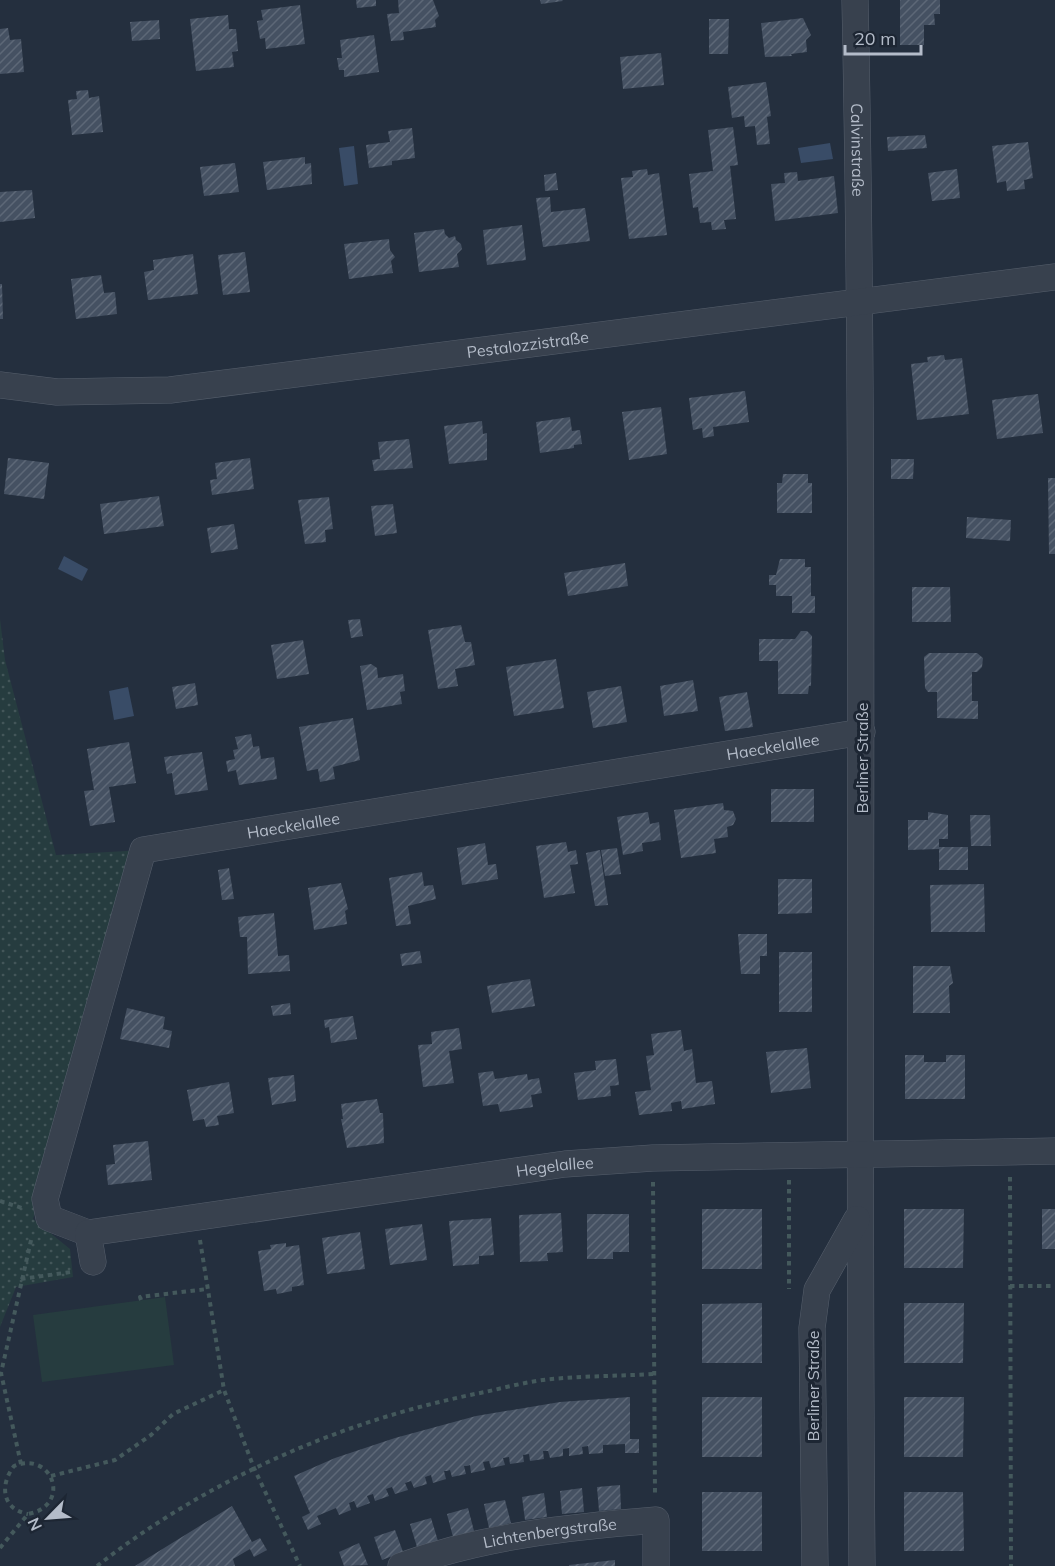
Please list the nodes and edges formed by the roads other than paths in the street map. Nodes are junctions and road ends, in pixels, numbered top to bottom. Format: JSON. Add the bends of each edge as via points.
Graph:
{"nodes":[{"id":1,"x":855,"y":0,"type":"edge"},
{"id":2,"x":1055,"y":277,"type":"edge"},
{"id":3,"x":861,"y":300,"type":"junction"},
{"id":4,"x":0,"y":385,"type":"edge"},
{"id":5,"x":862,"y":732,"type":"junction"},
{"id":6,"x":1055,"y":1151,"type":"edge"},
{"id":7,"x":860,"y":1154,"type":"junction"},
{"id":8,"x":858,"y":1216,"type":"junction"},
{"id":9,"x":88,"y":1233,"type":"junction"},
{"id":10,"x":82,"y":1267,"type":"road end"},
{"id":11,"x":401,"y":1566,"type":"edge"},
{"id":12,"x":656,"y":1566,"type":"edge"},
{"id":13,"x":815,"y":1566,"type":"edge"},
{"id":14,"x":862,"y":1566,"type":"edge"}],
"edges":[{"from":1,"to":3,"type":"street","name":"Calvinstraße"},
{"from":2,"to":3,"type":"street","name":"Pestalozzistraße"},
{"from":3,"to":4,"type":"street","name":"Pestalozzistraße","via":[[170,390],[57,392]]},
{"from":3,"to":5,"type":"street","name":"Berliner Straße"},
{"from":5,"to":7,"type":"street","name":"Berliner Straße"},
{"from":5,"to":9,"type":"street","name":"Haeckelallee","via":[[143,850],[45,1199],[49,1218]]},
{"from":6,"to":7,"type":"street","name":"Hegelallee"},
{"from":7,"to":8,"type":"street","name":"Berliner Straße"},
{"from":7,"to":9,"type":"street","name":"Hegelallee","via":[[653,1158],[565,1164]]},
{"from":8,"to":13,"type":"street","name":"Berliner Straße","via":[[818,1290],[812,1328]]},
{"from":8,"to":14,"type":"street","name":"Berliner Straße"},
{"from":9,"to":10,"type":"street"},
{"from":11,"to":12,"type":"street","name":"Lichtenbergstraße","via":[[440,1552],[515,1535],[656,1520]]}]}
